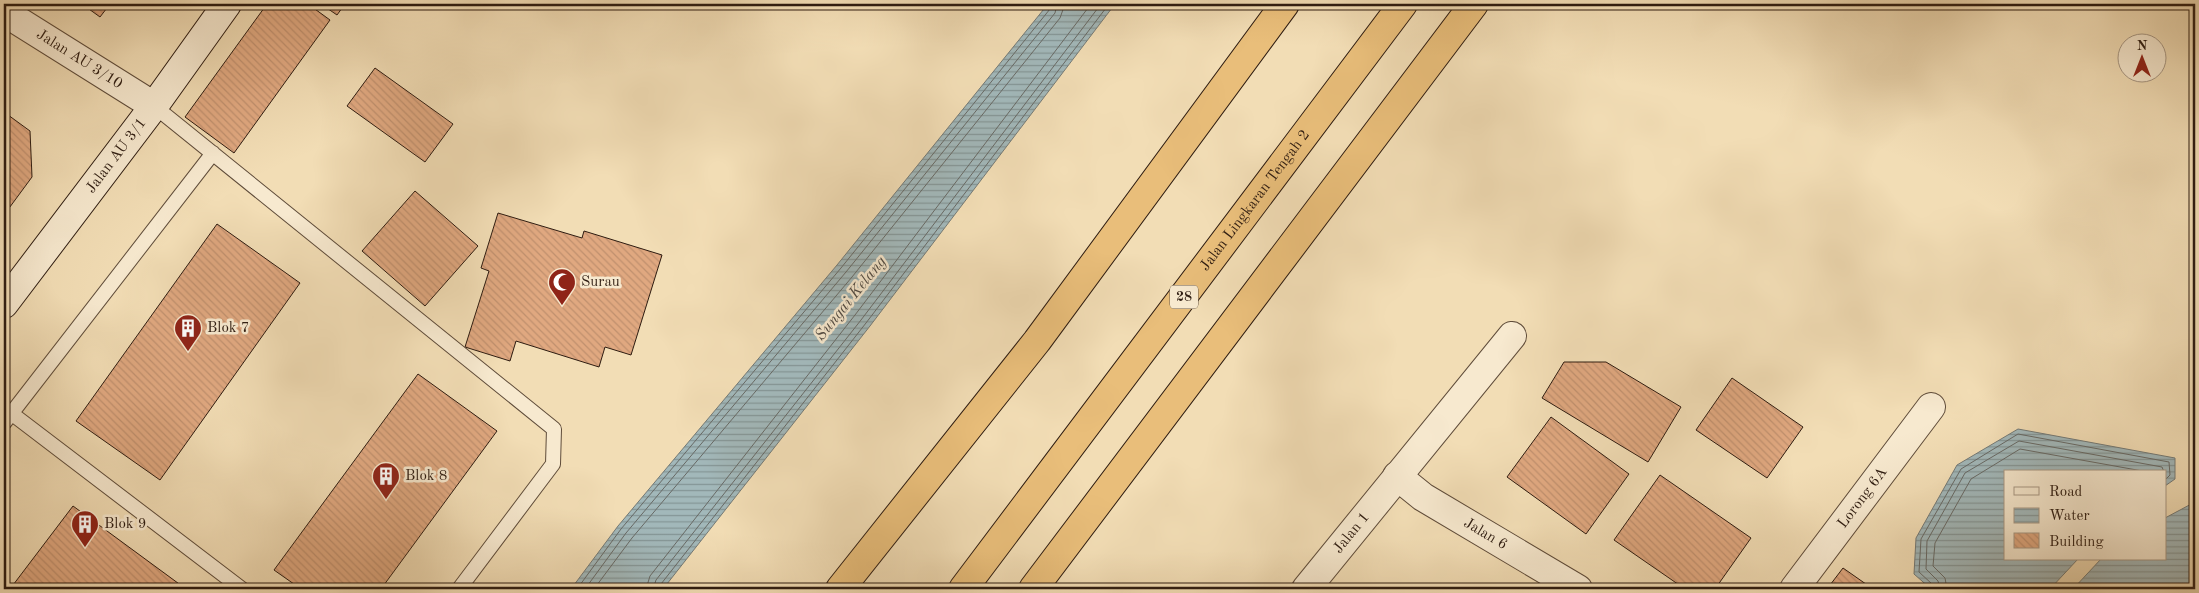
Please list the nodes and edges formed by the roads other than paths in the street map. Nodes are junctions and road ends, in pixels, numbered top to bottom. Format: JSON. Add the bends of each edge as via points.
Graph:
{"nodes":[{"id":1,"x":226,"y":4,"type":"edge"},
{"id":2,"x":1285,"y":4,"type":"edge"},
{"id":3,"x":1403,"y":4,"type":"edge"},
{"id":4,"x":1474,"y":4,"type":"edge"},
{"id":5,"x":4,"y":12,"type":"edge"},
{"id":6,"x":154,"y":106,"type":"junction"},
{"id":7,"x":213,"y":153,"type":"junction"},
{"id":8,"x":6,"y":295,"type":"edge"},
{"id":9,"x":1512,"y":336,"type":"dead end"},
{"id":10,"x":1931,"y":407,"type":"dead end"},
{"id":11,"x":8,"y":418,"type":"edge"},
{"id":12,"x":1397,"y":476,"type":"junction"},
{"id":13,"x":242,"y":589,"type":"edge"},
{"id":14,"x":459,"y":589,"type":"edge"},
{"id":15,"x":840,"y":589,"type":"edge"},
{"id":16,"x":963,"y":589,"type":"edge"},
{"id":17,"x":1034,"y":589,"type":"edge"},
{"id":18,"x":1306,"y":589,"type":"edge"},
{"id":19,"x":1578,"y":589,"type":"edge"},
{"id":20,"x":1794,"y":589,"type":"edge"}],
"edges":[{"from":1,"to":6,"type":"street","name":"Jalan AU 3/1"},
{"from":2,"to":15,"type":"highway","via":[[1037,341]]},
{"from":3,"to":16,"type":"highway","name":"Jalan Lingkaran Tengah 2","number":"28"},
{"from":4,"to":17,"type":"highway"},
{"from":5,"to":6,"type":"street","name":"Jalan AU 3/10"},
{"from":6,"to":7,"type":"lane"},
{"from":6,"to":8,"type":"street","name":"Jalan AU 3/1"},
{"from":7,"to":11,"type":"lane"},
{"from":7,"to":14,"type":"lane","via":[[554,429],[553,464]]},
{"from":9,"to":12,"type":"street","name":"Jalan 1"},
{"from":10,"to":20,"type":"street","name":"Lorong 6A"},
{"from":11,"to":13,"type":"lane"},
{"from":12,"to":18,"type":"street","name":"Jalan 1"},
{"from":12,"to":19,"type":"street","name":"Jalan 6","via":[[1423,497]]}]}
